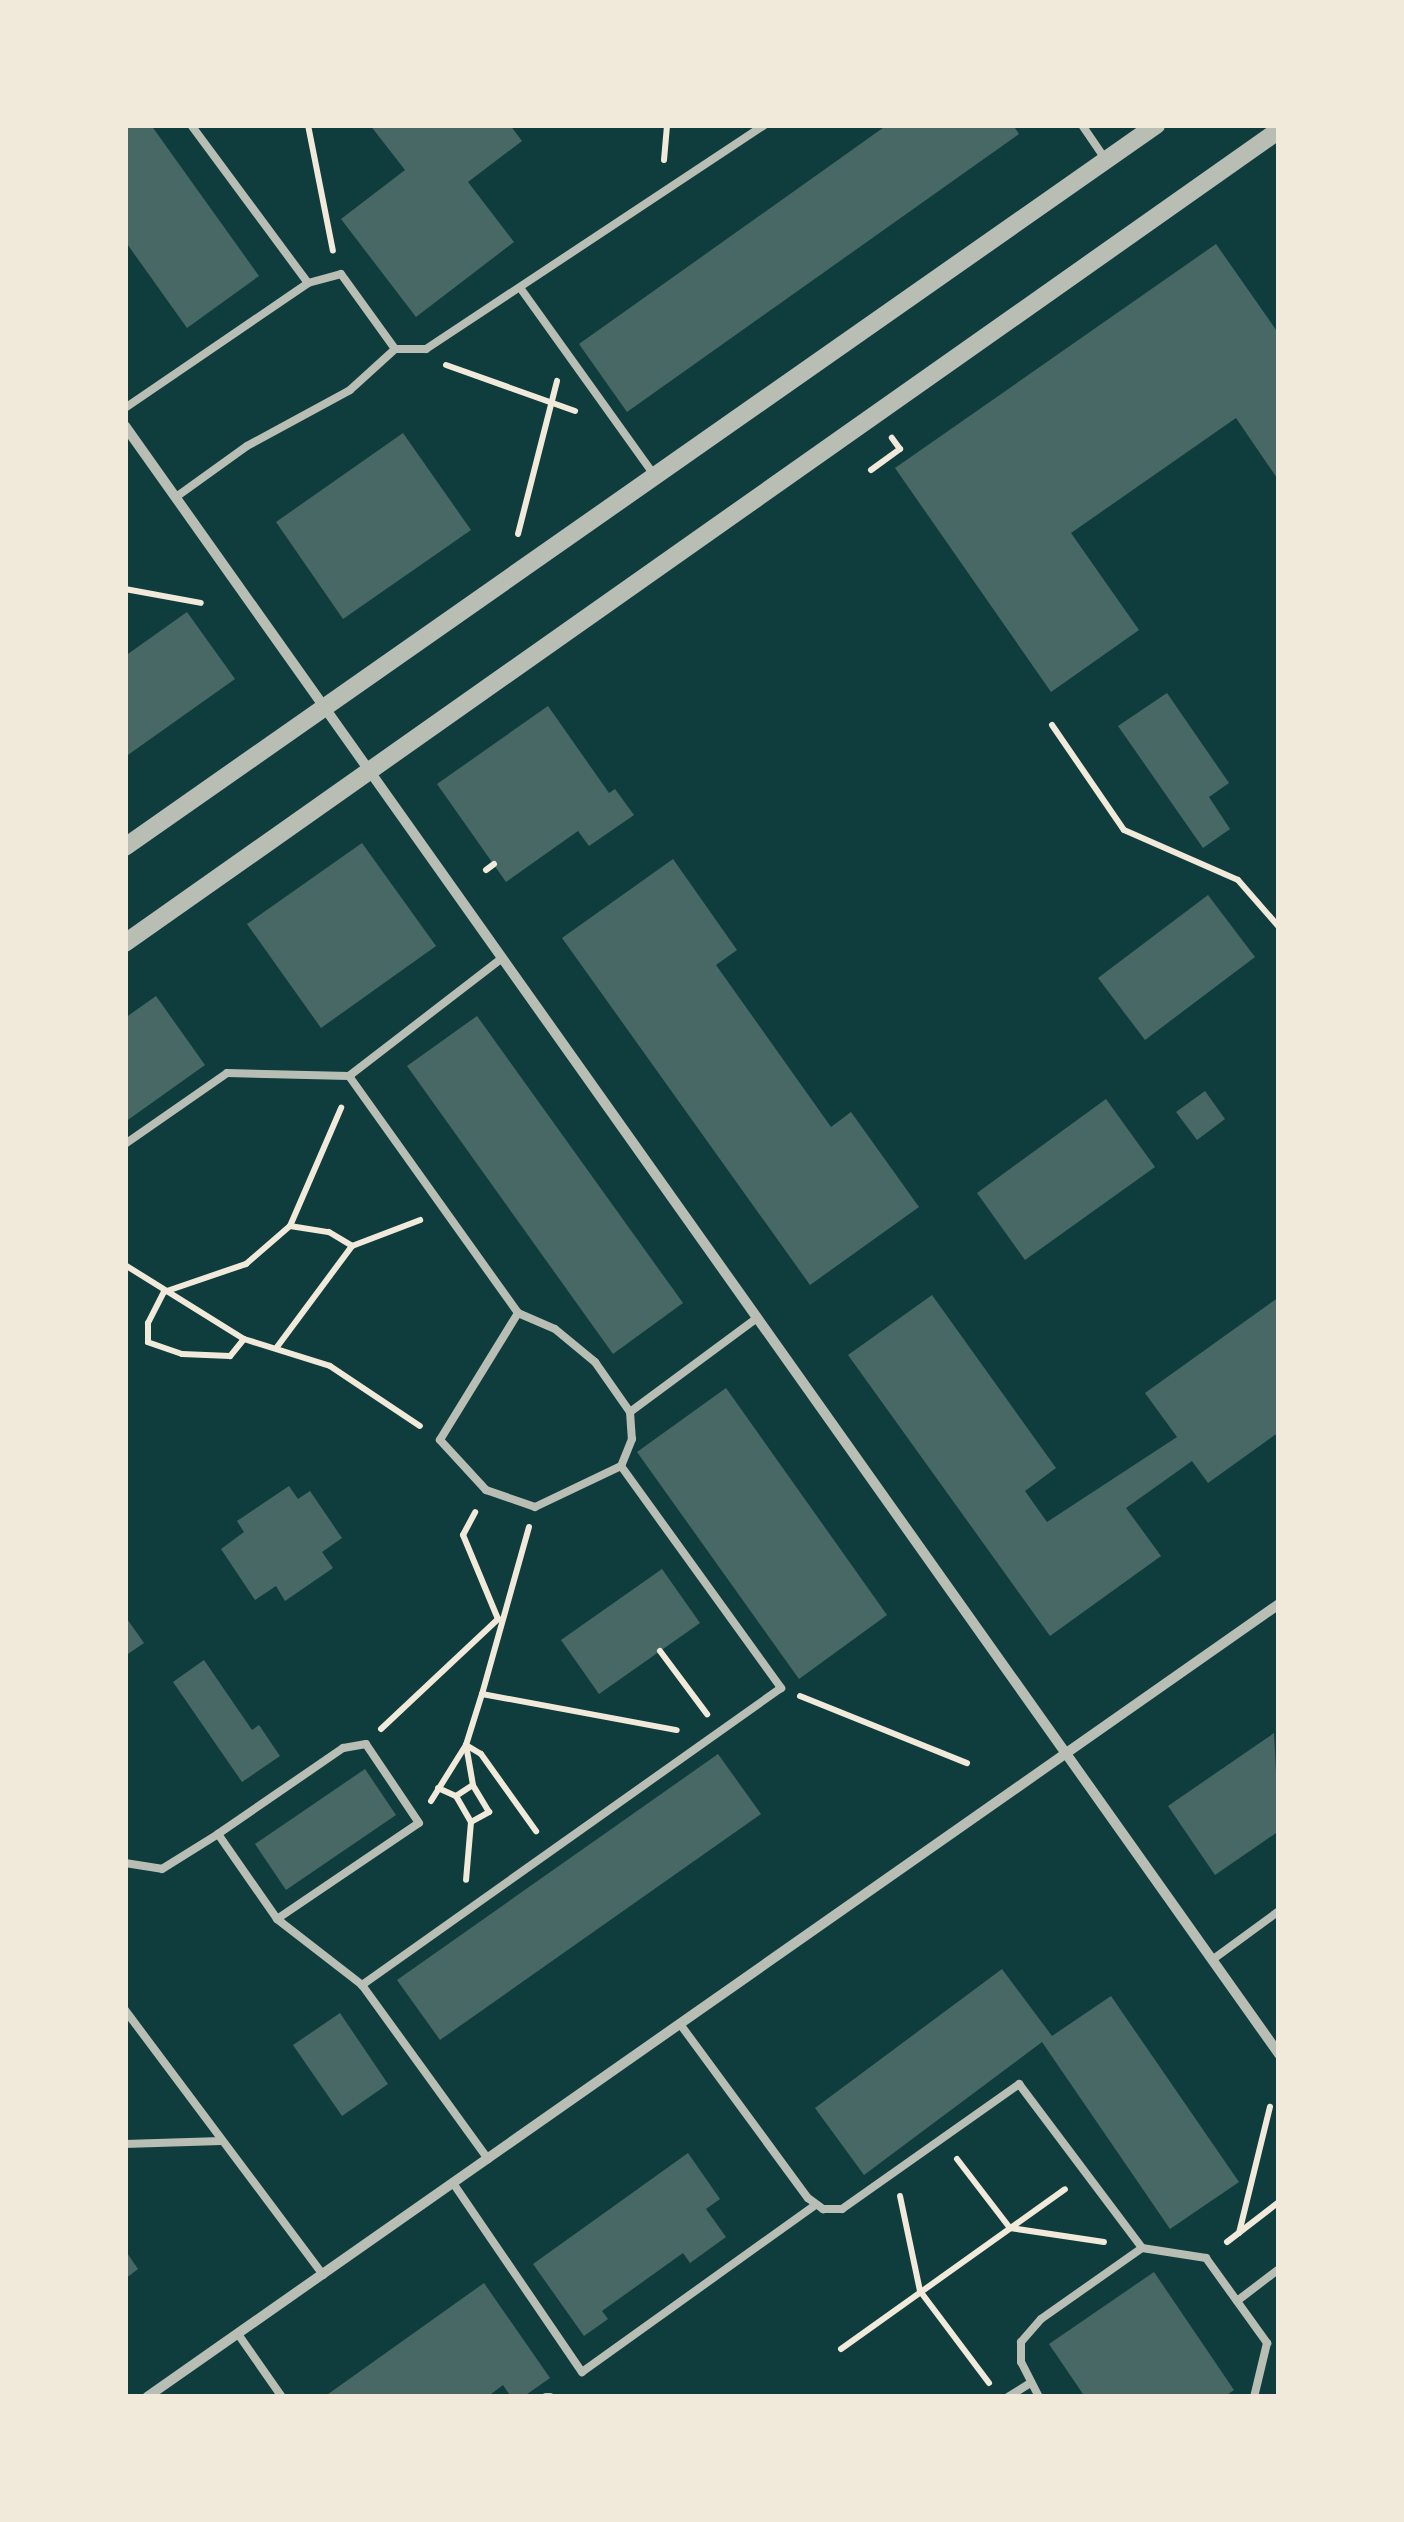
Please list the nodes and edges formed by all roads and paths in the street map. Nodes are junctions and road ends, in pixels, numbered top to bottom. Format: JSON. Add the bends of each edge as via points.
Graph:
{"nodes":[{"id":1,"x":192,"y":125,"type":"edge"},
{"id":2,"x":308,"y":125,"type":"edge"},
{"id":3,"x":765,"y":125,"type":"edge"},
{"id":4,"x":1082,"y":125,"type":"edge"},
{"id":5,"x":1156,"y":125,"type":"edge"},
{"id":6,"x":1279,"y":130,"type":"edge"},
{"id":7,"x":1106,"y":160,"type":"junction"},
{"id":8,"x":340,"y":274,"type":"junction"},
{"id":9,"x":308,"y":283,"type":"junction"},
{"id":10,"x":520,"y":289,"type":"junction"},
{"id":11,"x":396,"y":349,"type":"junction"},
{"id":12,"x":426,"y":349,"type":"junction"},
{"id":13,"x":565,"y":351,"type":"junction"},
{"id":14,"x":552,"y":403,"type":"junction"},
{"id":15,"x":125,"y":408,"type":"edge"},
{"id":16,"x":125,"y":426,"type":"edge"},
{"id":17,"x":619,"y":426,"type":"junction"},
{"id":18,"x":888,"y":432,"type":"dead end"},
{"id":19,"x":871,"y":470,"type":"dead end"},
{"id":20,"x":655,"y":476,"type":"junction"},
{"id":21,"x":176,"y":497,"type":"junction"},
{"id":22,"x":518,"y":534,"type":"dead end"},
{"id":23,"x":125,"y":589,"type":"edge"},
{"id":24,"x":202,"y":603,"type":"dead end"},
{"id":25,"x":324,"y":707,"type":"junction"},
{"id":26,"x":1052,"y":726,"type":"dead end"},
{"id":27,"x":369,"y":771,"type":"junction"},
{"id":28,"x":125,"y":846,"type":"edge"},
{"id":29,"x":1279,"y":927,"type":"edge"},
{"id":30,"x":125,"y":944,"type":"edge"},
{"id":31,"x":502,"y":958,"type":"junction"},
{"id":32,"x":348,"y":1076,"type":"junction"},
{"id":33,"x":125,"y":1144,"type":"edge"},
{"id":34,"x":445,"y":1210,"type":"junction"},
{"id":35,"x":290,"y":1226,"type":"junction"},
{"id":36,"x":352,"y":1246,"type":"junction"},
{"id":37,"x":125,"y":1266,"type":"edge"},
{"id":38,"x":164,"y":1292,"type":"junction"},
{"id":39,"x":518,"y":1313,"type":"junction"},
{"id":40,"x":757,"y":1318,"type":"junction"},
{"id":41,"x":244,"y":1339,"type":"junction"},
{"id":42,"x":278,"y":1348,"type":"junction"},
{"id":43,"x":630,"y":1412,"type":"junction"},
{"id":44,"x":440,"y":1440,"type":"junction"},
{"id":45,"x":622,"y":1466,"type":"junction"},
{"id":46,"x":486,"y":1490,"type":"junction"},
{"id":47,"x":536,"y":1507,"type":"junction"},
{"id":48,"x":1279,"y":1604,"type":"edge"},
{"id":49,"x":498,"y":1618,"type":"junction"},
{"id":50,"x":660,"y":1651,"type":"dead end"},
{"id":51,"x":781,"y":1688,"type":"junction"},
{"id":52,"x":482,"y":1694,"type":"junction"},
{"id":53,"x":716,"y":1734,"type":"junction"},
{"id":54,"x":366,"y":1744,"type":"junction"},
{"id":55,"x":466,"y":1745,"type":"junction"},
{"id":56,"x":1064,"y":1755,"type":"junction"},
{"id":57,"x":966,"y":1763,"type":"dead end"},
{"id":58,"x":474,"y":1785,"type":"junction"},
{"id":59,"x":438,"y":1788,"type":"junction"},
{"id":60,"x":456,"y":1796,"type":"junction"},
{"id":61,"x":470,"y":1822,"type":"junction"},
{"id":62,"x":419,"y":1823,"type":"junction"},
{"id":63,"x":218,"y":1834,"type":"junction"},
{"id":64,"x":550,"y":1850,"type":"junction"},
{"id":65,"x":125,"y":1862,"type":"edge"},
{"id":66,"x":464,"y":1911,"type":"junction"},
{"id":67,"x":1279,"y":1911,"type":"edge"},
{"id":68,"x":277,"y":1919,"type":"junction"},
{"id":69,"x":1212,"y":1960,"type":"junction"},
{"id":70,"x":362,"y":1984,"type":"junction"},
{"id":71,"x":125,"y":2010,"type":"edge"},
{"id":72,"x":680,"y":2024,"type":"junction"},
{"id":73,"x":1279,"y":2054,"type":"edge"},
{"id":74,"x":1270,"y":2108,"type":"dead end"},
{"id":75,"x":941,"y":2138,"type":"junction"},
{"id":76,"x":221,"y":2140,"type":"junction"},
{"id":77,"x":125,"y":2144,"type":"edge"},
{"id":78,"x":488,"y":2159,"type":"junction"},
{"id":79,"x":894,"y":2170,"type":"junction"},
{"id":80,"x":1087,"y":2174,"type":"junction"},
{"id":81,"x":453,"y":2183,"type":"junction"},
{"id":82,"x":1279,"y":2202,"type":"edge"},
{"id":83,"x":815,"y":2205,"type":"junction"},
{"id":84,"x":1010,"y":2228,"type":"junction"},
{"id":85,"x":1239,"y":2233,"type":"junction"},
{"id":86,"x":1142,"y":2248,"type":"junction"},
{"id":87,"x":1206,"y":2258,"type":"junction"},
{"id":88,"x":1279,"y":2269,"type":"edge"},
{"id":89,"x":323,"y":2275,"type":"junction"},
{"id":90,"x":920,"y":2290,"type":"junction"},
{"id":91,"x":1236,"y":2301,"type":"junction"},
{"id":92,"x":238,"y":2334,"type":"junction"},
{"id":93,"x":841,"y":2349,"type":"dead end"},
{"id":94,"x":1029,"y":2384,"type":"junction"},
{"id":95,"x":147,"y":2397,"type":"edge"},
{"id":96,"x":282,"y":2397,"type":"edge"},
{"id":97,"x":1000,"y":2397,"type":"edge"},
{"id":98,"x":1008,"y":2397,"type":"edge"},
{"id":99,"x":1039,"y":2397,"type":"edge"},
{"id":100,"x":1254,"y":2397,"type":"edge"}],
"edges":[{"from":1,"to":9,"type":"lane"},
{"from":2,"to":8,"type":"path","via":[[323,222]]},
{"from":3,"to":10,"type":"lane"},
{"from":4,"to":7,"type":"lane"},
{"from":5,"to":7,"type":"street"},
{"from":6,"to":27,"type":"street"},
{"from":7,"to":20,"type":"street"},
{"from":8,"to":9,"type":"lane"},
{"from":8,"to":11,"type":"lane"},
{"from":9,"to":15,"type":"lane"},
{"from":10,"to":12,"type":"lane"},
{"from":10,"to":13,"type":"lane"},
{"from":11,"to":12,"type":"lane"},
{"from":11,"to":21,"type":"lane","via":[[350,390],[247,446]]},
{"from":12,"to":14,"type":"path","via":[[436,362]]},
{"from":13,"to":14,"type":"path"},
{"from":13,"to":17,"type":"lane"},
{"from":14,"to":17,"type":"path"},
{"from":14,"to":22,"type":"path"},
{"from":16,"to":21,"type":"street"},
{"from":17,"to":20,"type":"lane"},
{"from":18,"to":19,"type":"path","via":[[900,449]]},
{"from":20,"to":25,"type":"street"},
{"from":21,"to":25,"type":"street"},
{"from":23,"to":24,"type":"path"},
{"from":25,"to":27,"type":"street"},
{"from":25,"to":28,"type":"street"},
{"from":26,"to":29,"type":"path","via":[[1124,830],[1238,880]]},
{"from":27,"to":30,"type":"street"},
{"from":27,"to":31,"type":"street"},
{"from":31,"to":32,"type":"lane"},
{"from":31,"to":40,"type":"street"},
{"from":32,"to":33,"type":"lane","via":[[226,1073]]},
{"from":32,"to":34,"type":"lane"},
{"from":32,"to":35,"type":"path","via":[[333,1138]]},
{"from":34,"to":36,"type":"path"},
{"from":34,"to":39,"type":"lane"},
{"from":35,"to":36,"type":"path","via":[[330,1232]]},
{"from":35,"to":38,"type":"path","via":[[246,1264]]},
{"from":36,"to":42,"type":"path"},
{"from":37,"to":38,"type":"path"},
{"from":38,"to":41,"type":"path"},
{"from":38,"to":41,"type":"path","via":[[148,1322],[148,1342],[182,1354],[230,1356]]},
{"from":39,"to":43,"type":"lane","via":[[555,1330],[594,1362]]},
{"from":39,"to":44,"type":"lane"},
{"from":40,"to":43,"type":"lane"},
{"from":40,"to":56,"type":"street"},
{"from":41,"to":42,"type":"path"},
{"from":42,"to":44,"type":"path","via":[[330,1366]]},
{"from":43,"to":45,"type":"lane","via":[[632,1439]]},
{"from":44,"to":46,"type":"lane"},
{"from":45,"to":47,"type":"lane"},
{"from":45,"to":51,"type":"lane"},
{"from":46,"to":47,"type":"lane"},
{"from":46,"to":49,"type":"path","via":[[464,1535]]},
{"from":47,"to":49,"type":"path"},
{"from":48,"to":56,"type":"street"},
{"from":49,"to":52,"type":"path"},
{"from":49,"to":54,"type":"path"},
{"from":50,"to":53,"type":"path"},
{"from":51,"to":53,"type":"lane"},
{"from":51,"to":57,"type":"path"},
{"from":52,"to":53,"type":"path"},
{"from":52,"to":55,"type":"path"},
{"from":53,"to":64,"type":"lane"},
{"from":54,"to":62,"type":"lane"},
{"from":54,"to":63,"type":"lane","via":[[344,1748]]},
{"from":55,"to":58,"type":"path"},
{"from":55,"to":59,"type":"path"},
{"from":55,"to":64,"type":"path","via":[[481,1754]]},
{"from":56,"to":69,"type":"street"},
{"from":56,"to":72,"type":"street"},
{"from":58,"to":60,"type":"path"},
{"from":58,"to":61,"type":"path","via":[[489,1812]]},
{"from":59,"to":60,"type":"path"},
{"from":59,"to":62,"type":"path"},
{"from":60,"to":61,"type":"path"},
{"from":61,"to":66,"type":"path"},
{"from":62,"to":68,"type":"lane"},
{"from":63,"to":65,"type":"lane","via":[[162,1869]]},
{"from":63,"to":68,"type":"lane"},
{"from":64,"to":66,"type":"lane"},
{"from":66,"to":70,"type":"lane"},
{"from":67,"to":69,"type":"lane"},
{"from":68,"to":70,"type":"lane"},
{"from":69,"to":73,"type":"street"},
{"from":70,"to":78,"type":"lane"},
{"from":71,"to":76,"type":"lane"},
{"from":72,"to":78,"type":"street"},
{"from":72,"to":83,"type":"lane"},
{"from":74,"to":85,"type":"path"},
{"from":75,"to":79,"type":"lane"},
{"from":75,"to":80,"type":"lane","via":[[1019,2084]]},
{"from":75,"to":84,"type":"path"},
{"from":76,"to":77,"type":"lane"},
{"from":76,"to":89,"type":"lane"},
{"from":78,"to":81,"type":"street"},
{"from":79,"to":83,"type":"lane","via":[[842,2209]]},
{"from":79,"to":90,"type":"path"},
{"from":80,"to":84,"type":"path"},
{"from":80,"to":86,"type":"lane"},
{"from":81,"to":83,"type":"lane","via":[[582,2372]]},
{"from":81,"to":89,"type":"street"},
{"from":82,"to":85,"type":"path"},
{"from":84,"to":86,"type":"path"},
{"from":84,"to":90,"type":"path"},
{"from":85,"to":87,"type":"path"},
{"from":86,"to":87,"type":"lane"},
{"from":86,"to":94,"type":"lane","via":[[1041,2320],[1021,2342]]},
{"from":87,"to":91,"type":"lane"},
{"from":88,"to":91,"type":"lane"},
{"from":89,"to":92,"type":"street"},
{"from":90,"to":93,"type":"path"},
{"from":90,"to":97,"type":"path"},
{"from":91,"to":100,"type":"lane","via":[[1267,2344]]},
{"from":92,"to":95,"type":"street"},
{"from":92,"to":96,"type":"lane"},
{"from":94,"to":98,"type":"lane"},
{"from":94,"to":99,"type":"lane"}]}
